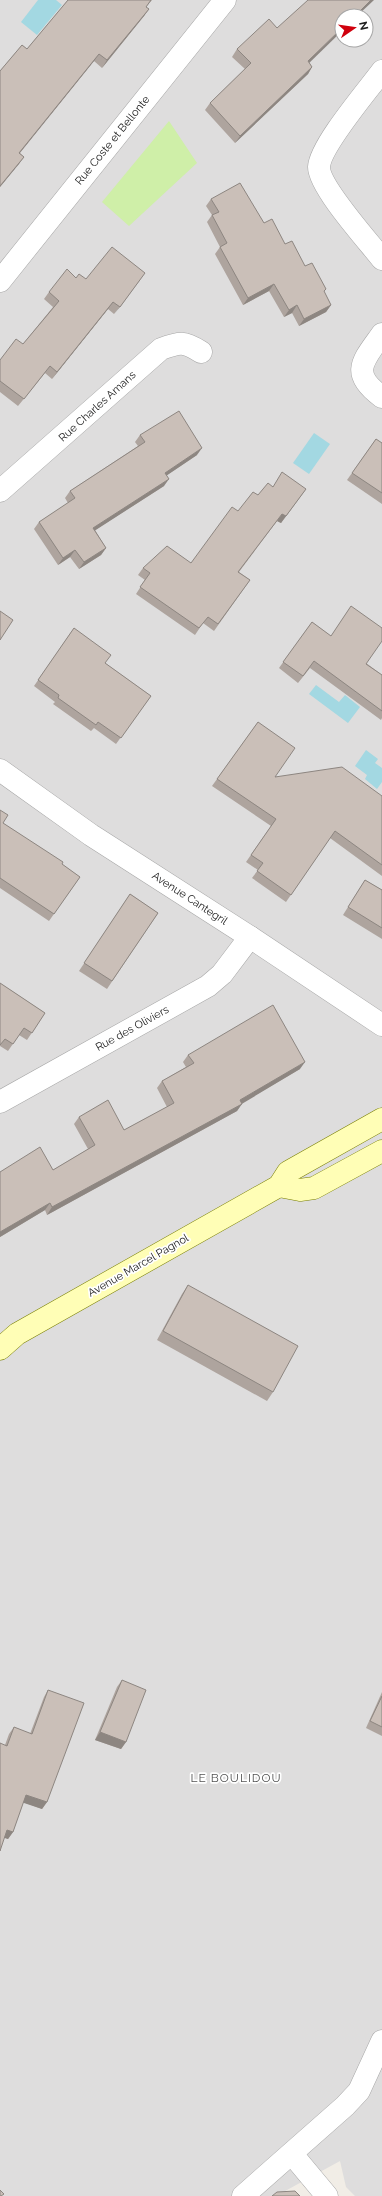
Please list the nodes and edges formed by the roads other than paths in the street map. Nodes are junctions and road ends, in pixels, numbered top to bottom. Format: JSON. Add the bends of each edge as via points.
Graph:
{"nodes":[{"id":1,"x":225,"y":0,"type":"edge"},
{"id":2,"x":382,"y":71,"type":"edge"},
{"id":3,"x":382,"y":259,"type":"edge"},
{"id":4,"x":0,"y":281,"type":"edge"},
{"id":5,"x":382,"y":334,"type":"edge"},
{"id":6,"x":201,"y":352,"type":"dead end"},
{"id":7,"x":382,"y":396,"type":"edge"},
{"id":8,"x":0,"y":491,"type":"edge"},
{"id":9,"x":0,"y":770,"type":"edge"},
{"id":10,"x":250,"y":936,"type":"junction"},
{"id":11,"x":381,"y":1023,"type":"edge"},
{"id":12,"x":0,"y":1102,"type":"edge"},
{"id":13,"x":382,"y":1119,"type":"edge"},
{"id":14,"x":382,"y":1151,"type":"edge"},
{"id":15,"x":279,"y":1186,"type":"junction"},
{"id":16,"x":0,"y":1349,"type":"edge"},
{"id":17,"x":382,"y":2041,"type":"edge"},
{"id":18,"x":292,"y":2154,"type":"junction"},
{"id":19,"x":244,"y":2196,"type":"edge"},
{"id":20,"x":327,"y":2196,"type":"edge"}],
"edges":[{"from":1,"to":4,"type":"street","name":"Rue Coste et Bellonte"},
{"from":2,"to":3,"type":"street","via":[[323,151],[319,168],[325,185]]},
{"from":5,"to":7,"type":"street","via":[[362,364],[362,374],[369,387]]},
{"from":6,"to":8,"type":"street","name":"Rue Charles Amans","via":[[188,344],[177,343],[161,349]]},
{"from":9,"to":10,"type":"street","name":"Avenue Cantegril","via":[[92,835]]},
{"from":10,"to":11,"type":"street","name":"Avenue Cantegril"},
{"from":10,"to":12,"type":"street","name":"Rue des Oliviers","via":[[222,974],[208,986]]},
{"from":13,"to":15,"type":"main road","name":"Avenue Marcel Pagnol","via":[[288,1172]]},
{"from":14,"to":15,"type":"main road","via":[[314,1188],[300,1190]]},
{"from":15,"to":16,"type":"main road","name":"Avenue Marcel Pagnol","via":[[18,1334]]},
{"from":17,"to":18,"type":"street","via":[[359,2091]]},
{"from":18,"to":19,"type":"street"},
{"from":18,"to":20,"type":"street"}]}
